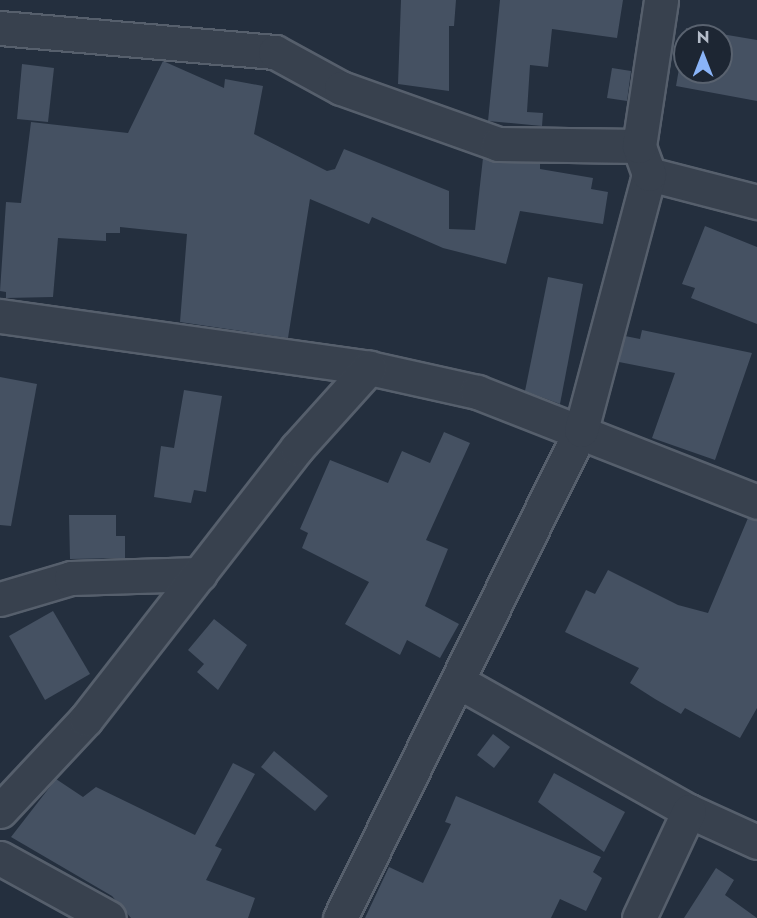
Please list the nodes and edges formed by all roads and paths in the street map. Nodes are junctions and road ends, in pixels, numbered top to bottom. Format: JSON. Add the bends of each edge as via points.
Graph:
{"nodes":[{"id":1,"x":661,"y":0,"type":"edge"},
{"id":2,"x":0,"y":28,"type":"edge"},
{"id":3,"x":644,"y":160,"type":"junction"},
{"id":4,"x":757,"y":202,"type":"edge"},
{"id":5,"x":0,"y":316,"type":"edge"},
{"id":6,"x":369,"y":368,"type":"junction"},
{"id":7,"x":581,"y":430,"type":"junction"},
{"id":8,"x":757,"y":502,"type":"edge"},
{"id":9,"x":200,"y":574,"type":"junction"},
{"id":10,"x":0,"y":599,"type":"edge"},
{"id":11,"x":459,"y":682,"type":"junction"},
{"id":12,"x":0,"y":811,"type":"edge"},
{"id":13,"x":689,"y":811,"type":"junction"},
{"id":14,"x":757,"y":842,"type":"edge"},
{"id":15,"x":0,"y":858,"type":"edge"},
{"id":16,"x":109,"y":918,"type":"edge"},
{"id":17,"x":340,"y":918,"type":"edge"},
{"id":18,"x":639,"y":918,"type":"edge"}],
"edges":[{"from":1,"to":3,"type":"street"},
{"from":2,"to":3,"type":"street","via":[[275,52],[341,88],[498,144]]},
{"from":3,"to":4,"type":"street"},
{"from":3,"to":7,"type":"street"},
{"from":5,"to":6,"type":"street"},
{"from":6,"to":7,"type":"street","via":[[477,392]]},
{"from":6,"to":9,"type":"street","via":[[297,448]]},
{"from":7,"to":8,"type":"street"},
{"from":7,"to":11,"type":"street"},
{"from":9,"to":10,"type":"street","via":[[71,578]]},
{"from":9,"to":12,"type":"street","via":[[86,719]]},
{"from":11,"to":13,"type":"street"},
{"from":11,"to":17,"type":"street"},
{"from":13,"to":14,"type":"street"},
{"from":13,"to":18,"type":"street"},
{"from":15,"to":16,"type":"street"}]}
